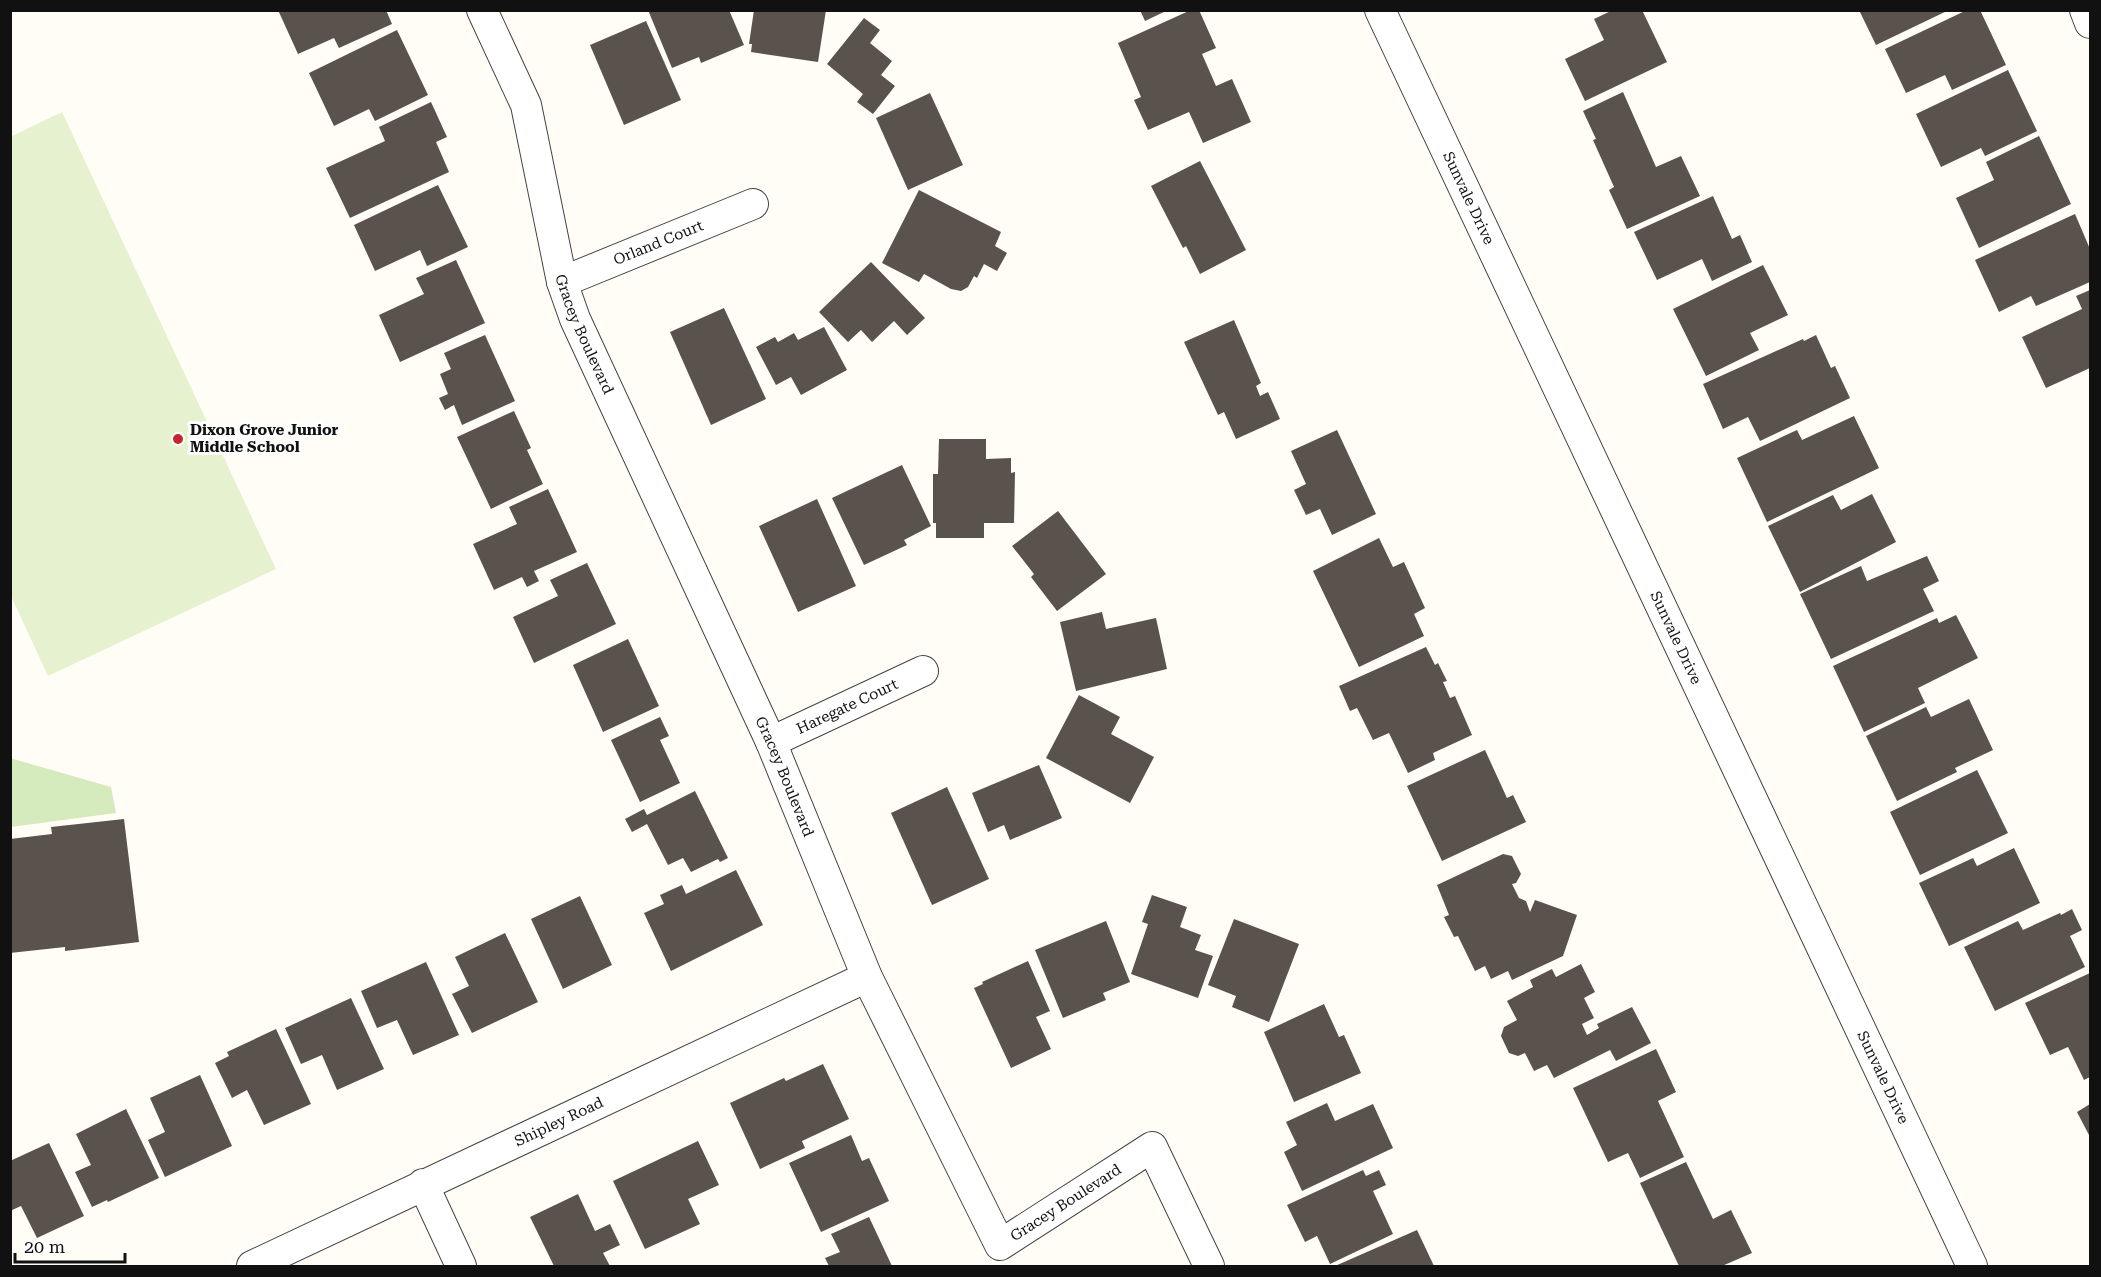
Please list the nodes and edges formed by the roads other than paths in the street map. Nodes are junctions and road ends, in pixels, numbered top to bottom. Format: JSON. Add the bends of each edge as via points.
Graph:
{"nodes":[{"id":1,"x":482,"y":10,"type":"edge"},
{"id":2,"x":1380,"y":10,"type":"edge"},
{"id":3,"x":2085,"y":10,"type":"edge"},
{"id":4,"x":2091,"y":23,"type":"edge"},
{"id":5,"x":753,"y":204,"type":"dead end"},
{"id":6,"x":562,"y":282,"type":"junction"},
{"id":7,"x":923,"y":671,"type":"dead end"},
{"id":8,"x":771,"y":742,"type":"junction"},
{"id":9,"x":867,"y":977,"type":"junction"},
{"id":10,"x":423,"y":1184,"type":"junction"},
{"id":11,"x":252,"y":1266,"type":"edge"},
{"id":12,"x":461,"y":1266,"type":"edge"},
{"id":13,"x":1209,"y":1266,"type":"edge"},
{"id":14,"x":1972,"y":1266,"type":"edge"}],
"edges":[{"from":1,"to":6,"type":"street","name":"Gracey Boulevard","via":[[526,105]]},
{"from":2,"to":14,"type":"street","name":"Sunvale Drive"},
{"from":3,"to":4,"type":"street"},
{"from":5,"to":6,"type":"street","name":"Orland Court"},
{"from":6,"to":8,"type":"street","name":"Gracey Boulevard","via":[[575,319]]},
{"from":7,"to":8,"type":"street","name":"Haregate Court"},
{"from":8,"to":9,"type":"street","name":"Gracey Boulevard"},
{"from":9,"to":10,"type":"street","name":"Shipley Road"},
{"from":9,"to":13,"type":"street","name":"Gracey Boulevard","via":[[1000,1245],[1152,1148]]},
{"from":10,"to":11,"type":"street","name":"Shipley Road"},
{"from":10,"to":12,"type":"street"}]}
